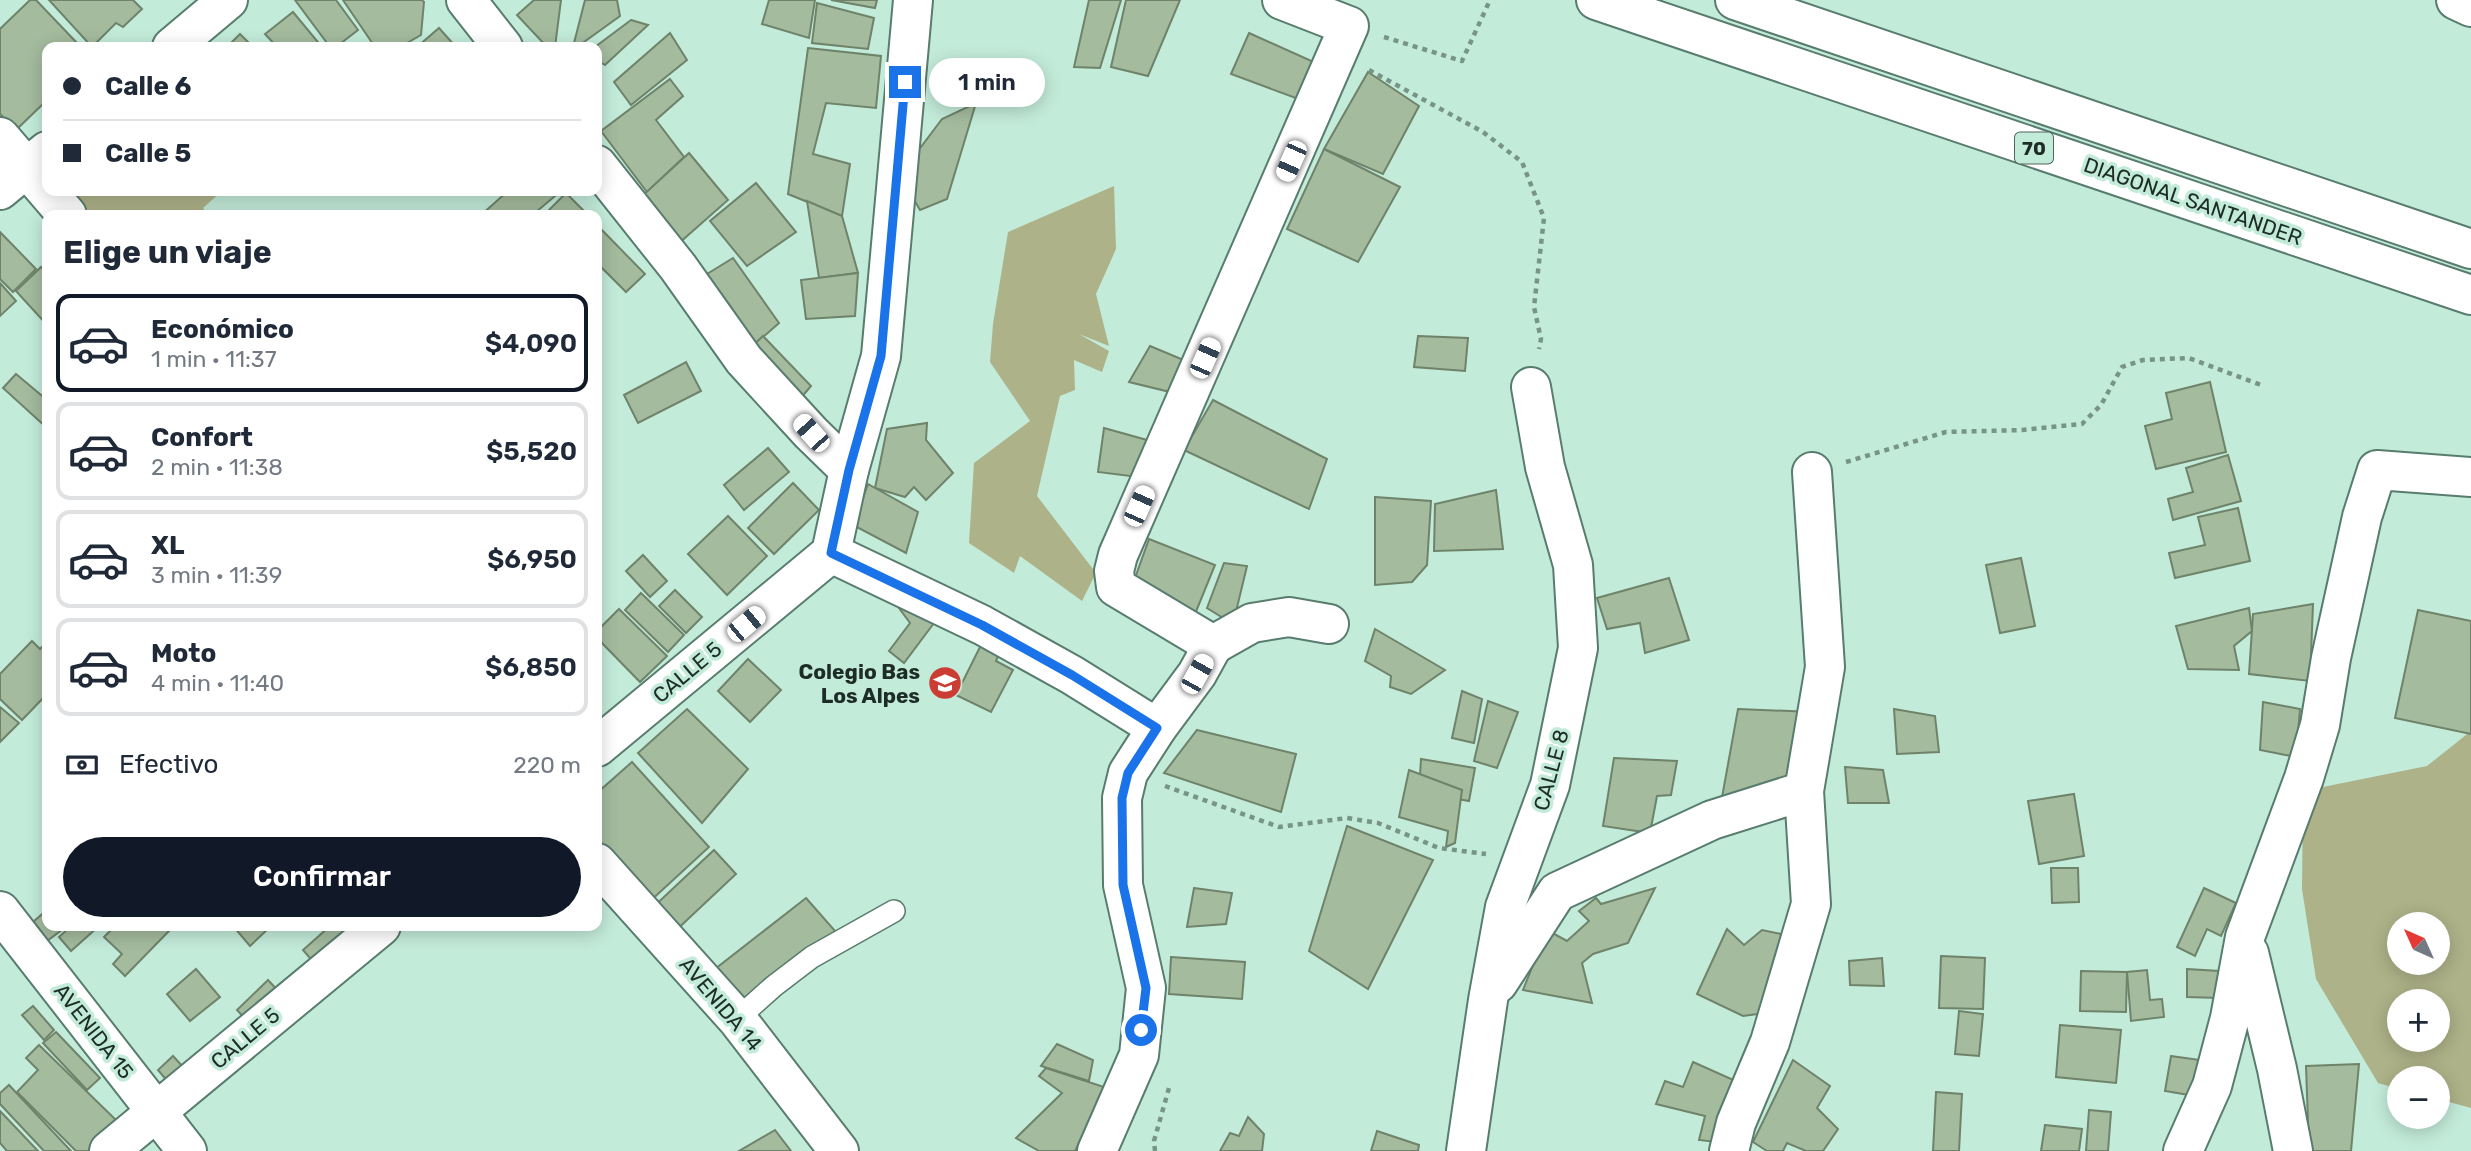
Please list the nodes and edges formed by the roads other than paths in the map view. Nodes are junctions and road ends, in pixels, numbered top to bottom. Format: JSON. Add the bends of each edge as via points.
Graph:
{"nodes":[{"id":1,"x":228,"y":0,"type":"edge"},
{"id":2,"x":466,"y":0,"type":"edge"},
{"id":3,"x":913,"y":0,"type":"edge"},
{"id":4,"x":1282,"y":0,"type":"edge"},
{"id":5,"x":1596,"y":0,"type":"edge"},
{"id":6,"x":1735,"y":0,"type":"edge"},
{"id":7,"x":2456,"y":0,"type":"edge"},
{"id":8,"x":2471,"y":7,"type":"edge"},
{"id":9,"x":178,"y":42,"type":"edge"},
{"id":10,"x":499,"y":42,"type":"edge"},
{"id":11,"x":0,"y":137,"type":"edge"},
{"id":12,"x":25,"y":169,"type":"edge"},
{"id":13,"x":602,"y":171,"type":"edge"},
{"id":14,"x":42,"y":188,"type":"edge"},
{"id":15,"x":49,"y":196,"type":"edge"},
{"id":16,"x":62,"y":210,"type":"edge"},
{"id":17,"x":2471,"y":249,"type":"edge"},
{"id":18,"x":2471,"y":295,"type":"edge"},
{"id":19,"x":1531,"y":387,"type":"road end"},
{"id":20,"x":849,"y":470,"type":"junction"},
{"id":21,"x":1812,"y":472,"type":"road end"},
{"id":22,"x":2471,"y":477,"type":"edge"},
{"id":23,"x":831,"y":553,"type":"junction"},
{"id":24,"x":1328,"y":624,"type":"dead end"},
{"id":25,"x":1213,"y":645,"type":"junction"},
{"id":26,"x":1157,"y":728,"type":"junction"},
{"id":27,"x":602,"y":743,"type":"edge"},
{"id":28,"x":1804,"y":791,"type":"junction"},
{"id":29,"x":602,"y":869,"type":"edge"},
{"id":30,"x":0,"y":911,"type":"edge"},
{"id":31,"x":894,"y":911,"type":"dead end"},
{"id":32,"x":375,"y":931,"type":"edge"},
{"id":33,"x":2245,"y":937,"type":"junction"},
{"id":34,"x":1488,"y":1000,"type":"junction"},
{"id":35,"x":737,"y":1019,"type":"junction"},
{"id":36,"x":157,"y":1112,"type":"junction"},
{"id":37,"x":109,"y":1151,"type":"edge"},
{"id":38,"x":187,"y":1151,"type":"edge"},
{"id":39,"x":839,"y":1151,"type":"edge"},
{"id":40,"x":1097,"y":1151,"type":"edge"},
{"id":41,"x":1466,"y":1151,"type":"edge"},
{"id":42,"x":1729,"y":1151,"type":"edge"},
{"id":43,"x":2183,"y":1151,"type":"edge"},
{"id":44,"x":2294,"y":1151,"type":"edge"}],
"edges":[{"from":1,"to":9,"type":"street"},
{"from":2,"to":10,"type":"street"},
{"from":3,"to":20,"type":"street","via":[[881,356]]},
{"from":4,"to":25,"type":"street","via":[[1343,39],[1114,571],[1116,587]]},
{"from":5,"to":18,"type":"street","name":"DIAGONAL SANTANDER","number":"70"},
{"from":6,"to":17,"type":"street","name":"DIAGONAL SANTANDER","number":"70"},
{"from":7,"to":8,"type":"street"},
{"from":11,"to":12,"type":"street"},
{"from":12,"to":14,"type":"street"},
{"from":13,"to":20,"type":"street","via":[[744,360]]},
{"from":15,"to":16,"type":"street"},
{"from":19,"to":34,"type":"street","name":"CALLE 8","via":[[1545,467],[1573,565],[1578,648],[1550,785],[1505,906]]},
{"from":20,"to":23,"type":"street"},
{"from":21,"to":28,"type":"street","via":[[1825,667]]},
{"from":22,"to":33,"type":"street","via":[[2376,470],[2331,658],[2320,725]]},
{"from":23,"to":26,"type":"street","via":[[982,625]]},
{"from":23,"to":27,"type":"street","name":"CALLE 5"},
{"from":24,"to":25,"type":"street","via":[[1289,617],[1252,622]]},
{"from":25,"to":26,"type":"street"},
{"from":26,"to":40,"type":"street","via":[[1128,773],[1122,798],[1123,885],[1146,988],[1139,1055]]},
{"from":28,"to":34,"type":"street","via":[[1712,820],[1557,892]]},
{"from":28,"to":42,"type":"street","via":[[1811,904],[1770,1042]]},
{"from":29,"to":35,"type":"street","name":"AVENIDA 14"},
{"from":30,"to":36,"type":"street","name":"AVENIDA 15"},
{"from":31,"to":35,"type":"lane","via":[[813,957]]},
{"from":32,"to":36,"type":"street","name":"CALLE 5"},
{"from":33,"to":43,"type":"street","via":[[2231,1018],[2212,1086]]},
{"from":33,"to":44,"type":"street"},
{"from":34,"to":41,"type":"street","name":"CALLE 8"},
{"from":35,"to":39,"type":"street","name":"AVENIDA 14"},
{"from":36,"to":37,"type":"street","name":"CALLE 5"},
{"from":36,"to":38,"type":"street","name":"AVENIDA 15"}]}
